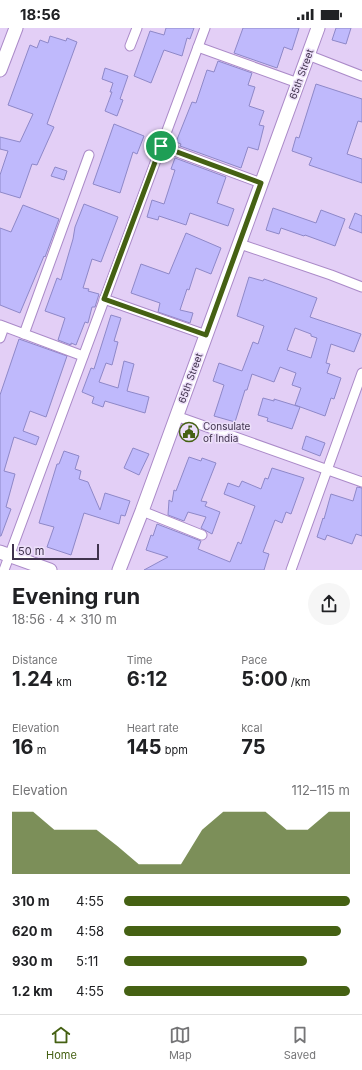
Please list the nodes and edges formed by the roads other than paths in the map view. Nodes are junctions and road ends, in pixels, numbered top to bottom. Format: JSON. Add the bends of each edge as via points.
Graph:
{"nodes":[{"id":1,"x":16,"y":28,"type":"edge"},
{"id":2,"x":137,"y":28,"type":"edge"},
{"id":3,"x":205,"y":28,"type":"edge"},
{"id":4,"x":318,"y":28,"type":"edge"},
{"id":5,"x":130,"y":46,"type":"dead end"},
{"id":6,"x":198,"y":47,"type":"junction"},
{"id":7,"x":308,"y":55,"type":"junction"},
{"id":8,"x":0,"y":70,"type":"edge"},
{"id":9,"x":362,"y":76,"type":"edge"},
{"id":10,"x":298,"y":83,"type":"junction"},
{"id":11,"x":161,"y":146,"type":"junction"},
{"id":12,"x":89,"y":155,"type":"dead end"},
{"id":13,"x":261,"y":183,"type":"junction"},
{"id":14,"x":240,"y":244,"type":"junction"},
{"id":15,"x":362,"y":287,"type":"edge"},
{"id":16,"x":104,"y":299,"type":"junction"},
{"id":17,"x":2,"y":326,"type":"edge"},
{"id":18,"x":24,"y":334,"type":"junction"},
{"id":19,"x":206,"y":335,"type":"junction"},
{"id":20,"x":0,"y":338,"type":"edge"},
{"id":21,"x":83,"y":356,"type":"junction"},
{"id":22,"x":362,"y":373,"type":"edge"},
{"id":23,"x":176,"y":416,"type":"junction"},
{"id":24,"x":328,"y":470,"type":"junction"},
{"id":25,"x":362,"y":482,"type":"edge"},
{"id":26,"x":142,"y":511,"type":"junction"},
{"id":27,"x":202,"y":535,"type":"dead end"},
{"id":28,"x":4,"y":553,"type":"edge"},
{"id":29,"x":4,"y":570,"type":"edge"},
{"id":30,"x":50,"y":570,"type":"edge"},
{"id":31,"x":119,"y":570,"type":"edge"},
{"id":32,"x":291,"y":570,"type":"edge"}],
"edges":[{"from":1,"to":8,"type":"street"},
{"from":2,"to":5,"type":"street"},
{"from":3,"to":6,"type":"street"},
{"from":4,"to":7,"type":"street","name":"65th Street"},
{"from":6,"to":10,"type":"street"},
{"from":6,"to":11,"type":"street"},
{"from":7,"to":9,"type":"street"},
{"from":7,"to":10,"type":"street","name":"65th Street"},
{"from":10,"to":13,"type":"street","name":"65th Street"},
{"from":11,"to":13,"type":"street"},
{"from":11,"to":16,"type":"street"},
{"from":12,"to":18,"type":"street"},
{"from":13,"to":14,"type":"street","name":"65th Street"},
{"from":14,"to":15,"type":"street"},
{"from":14,"to":19,"type":"street","name":"65th Street"},
{"from":16,"to":19,"type":"street"},
{"from":16,"to":21,"type":"street"},
{"from":17,"to":18,"type":"street"},
{"from":17,"to":20,"type":"street"},
{"from":18,"to":21,"type":"street"},
{"from":19,"to":23,"type":"street","name":"65th Street"},
{"from":21,"to":28,"type":"street"},
{"from":22,"to":24,"type":"street"},
{"from":23,"to":24,"type":"street"},
{"from":23,"to":26,"type":"street","name":"65th Street"},
{"from":24,"to":25,"type":"street"},
{"from":24,"to":32,"type":"street"},
{"from":26,"to":27,"type":"street"},
{"from":26,"to":31,"type":"street","name":"65th Street"},
{"from":28,"to":29,"type":"street"},
{"from":28,"to":30,"type":"street"}]}
